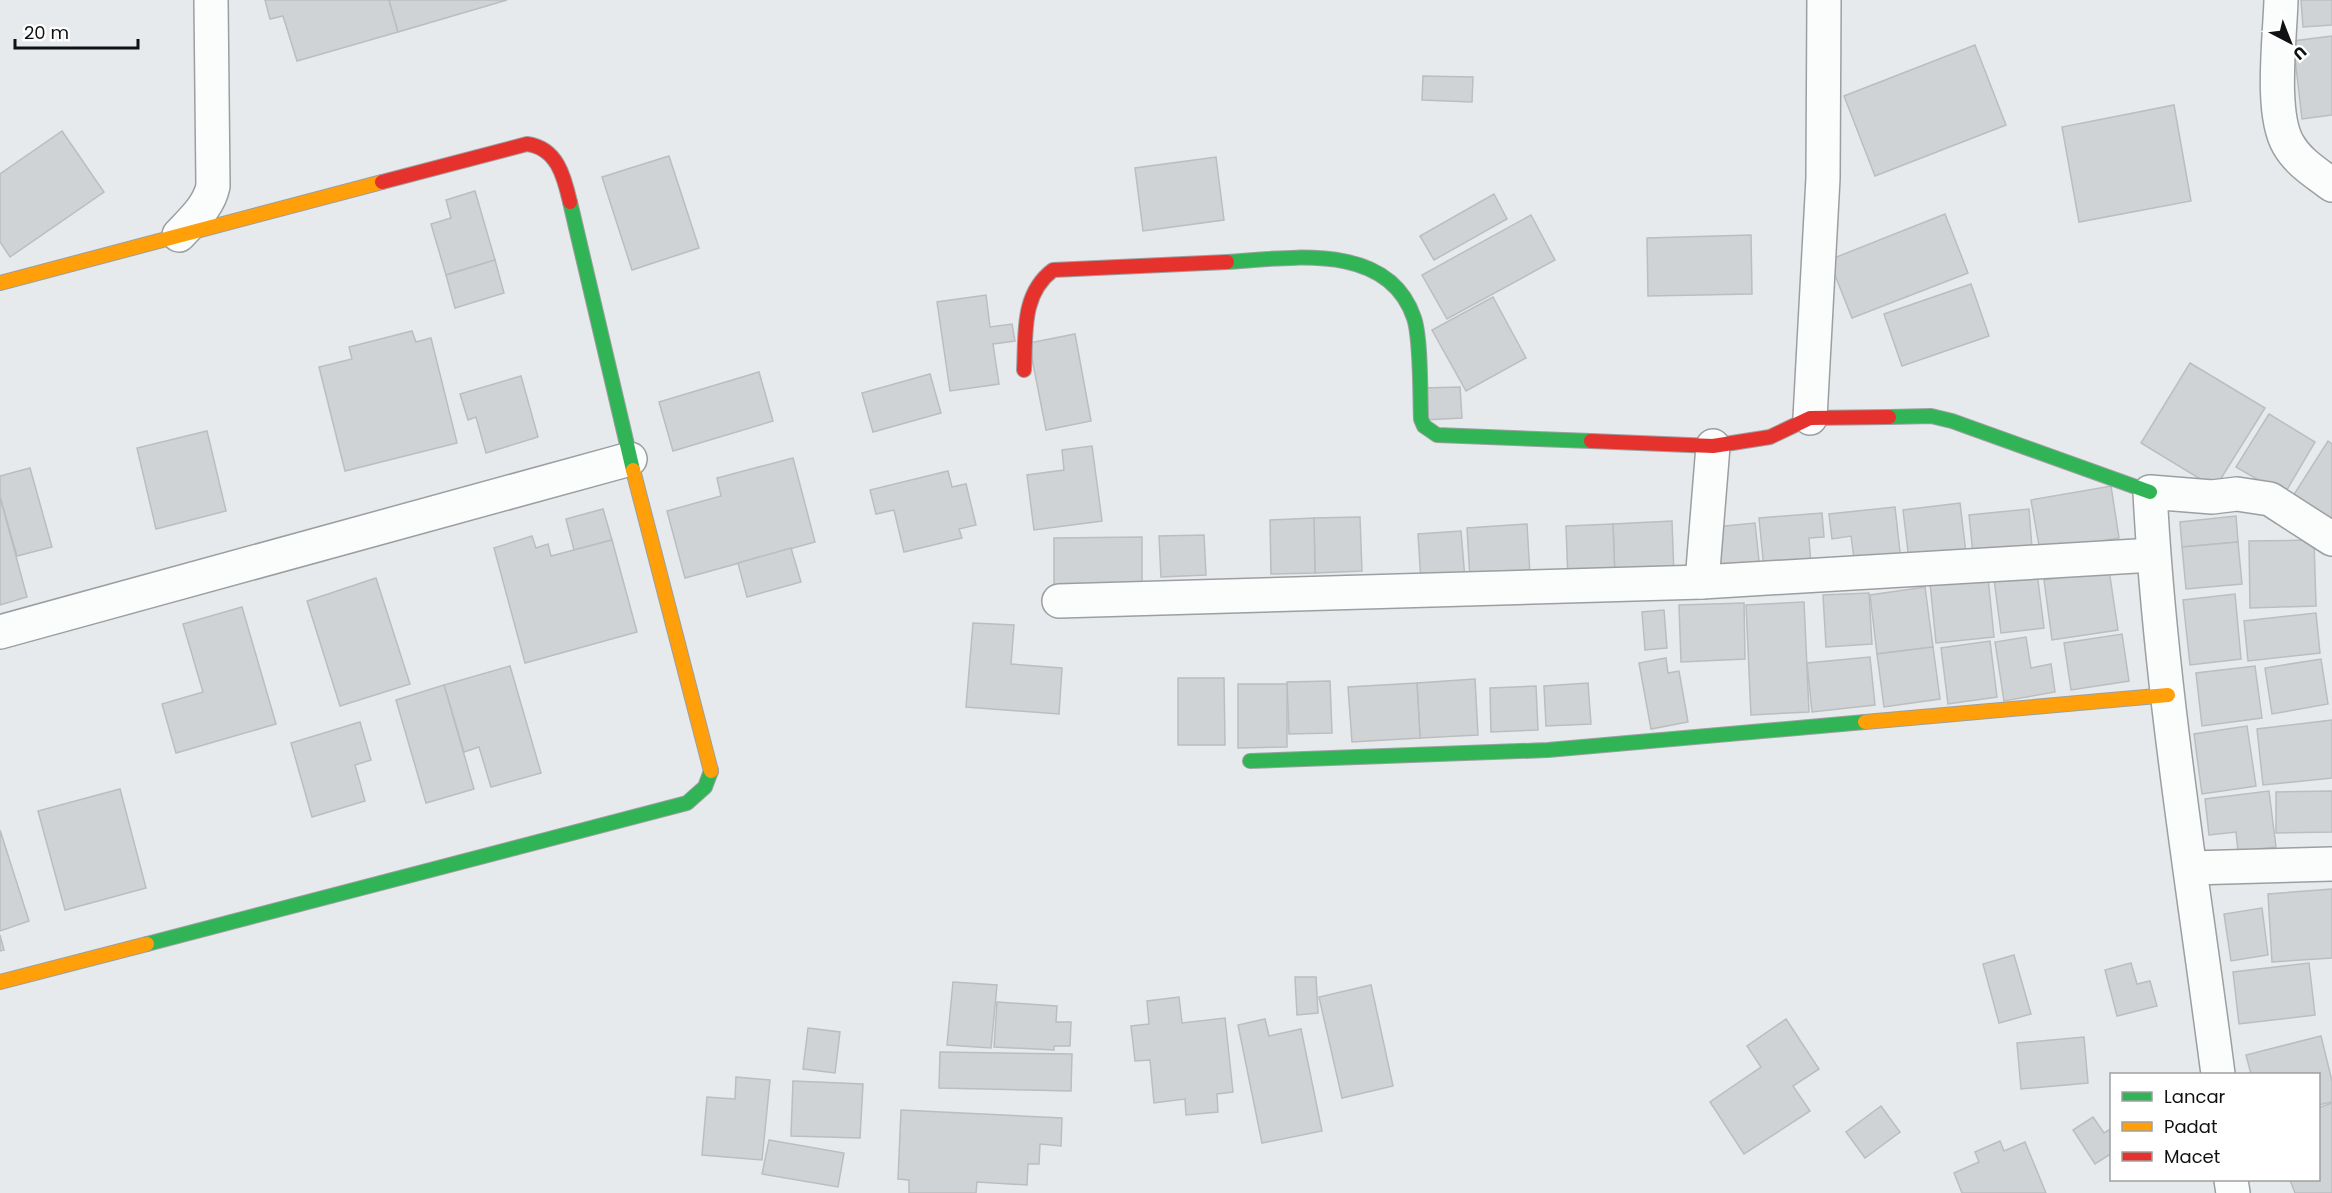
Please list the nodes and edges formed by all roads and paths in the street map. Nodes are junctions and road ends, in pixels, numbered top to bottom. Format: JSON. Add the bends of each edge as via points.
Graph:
{"nodes":[{"id":1,"x":211,"y":0,"type":"edge"},
{"id":2,"x":1824,"y":0,"type":"edge"},
{"id":3,"x":2281,"y":0,"type":"edge"},
{"id":4,"x":2332,"y":184,"type":"edge"},
{"id":5,"x":179,"y":235,"type":"junction"},
{"id":6,"x":0,"y":283,"type":"edge"},
{"id":7,"x":1024,"y":370,"type":"dead end"},
{"id":8,"x":1810,"y":418,"type":"junction"},
{"id":9,"x":1713,"y":446,"type":"junction"},
{"id":10,"x":630,"y":459,"type":"junction"},
{"id":11,"x":2150,"y":492,"type":"junction"},
{"id":12,"x":2332,"y":539,"type":"edge"},
{"id":13,"x":2153,"y":555,"type":"junction"},
{"id":14,"x":1702,"y":582,"type":"junction"},
{"id":15,"x":1059,"y":602,"type":"dead end"},
{"id":16,"x":0,"y":632,"type":"edge"},
{"id":17,"x":2168,"y":695,"type":"junction"},
{"id":18,"x":1250,"y":761,"type":"dead end"},
{"id":19,"x":2332,"y":864,"type":"edge"},
{"id":20,"x":2191,"y":868,"type":"junction"},
{"id":21,"x":0,"y":981,"type":"edge"},
{"id":22,"x":2218,"y":1073,"type":"edge"}],
"edges":[{"from":1,"to":5,"type":"street","via":[[213,186],[205,207]]},
{"from":2,"to":8,"type":"street","via":[[1823,178]]},
{"from":3,"to":4,"type":"street","via":[[2278,102],[2282,131],[2302,162]]},
{"from":5,"to":6,"type":"street"},
{"from":5,"to":10,"type":"street","via":[[538,144],[557,160],[567,188]]},
{"from":7,"to":9,"type":"street","via":[[1030,299],[1040,279],[1053,270],[1305,256],[1352,263],[1370,270],[1391,284],[1409,306],[1415,320],[1421,420],[1437,435]]},
{"from":8,"to":9,"type":"street","via":[[1770,437]]},
{"from":8,"to":11,"type":"street","via":[[1931,416]]},
{"from":9,"to":14,"type":"street"},
{"from":10,"to":16,"type":"street"},
{"from":10,"to":21,"type":"street","via":[[711,765],[711,776],[701,795],[654,812]]},
{"from":11,"to":12,"type":"street","via":[[2212,497],[2237,494],[2270,499]]},
{"from":11,"to":13,"type":"street"},
{"from":13,"to":14,"type":"street"},
{"from":13,"to":17,"type":"street"},
{"from":14,"to":15,"type":"street"},
{"from":17,"to":18,"type":"street","via":[[1548,750]]},
{"from":17,"to":20,"type":"street"},
{"from":19,"to":20,"type":"street"},
{"from":20,"to":22,"type":"street"}]}
